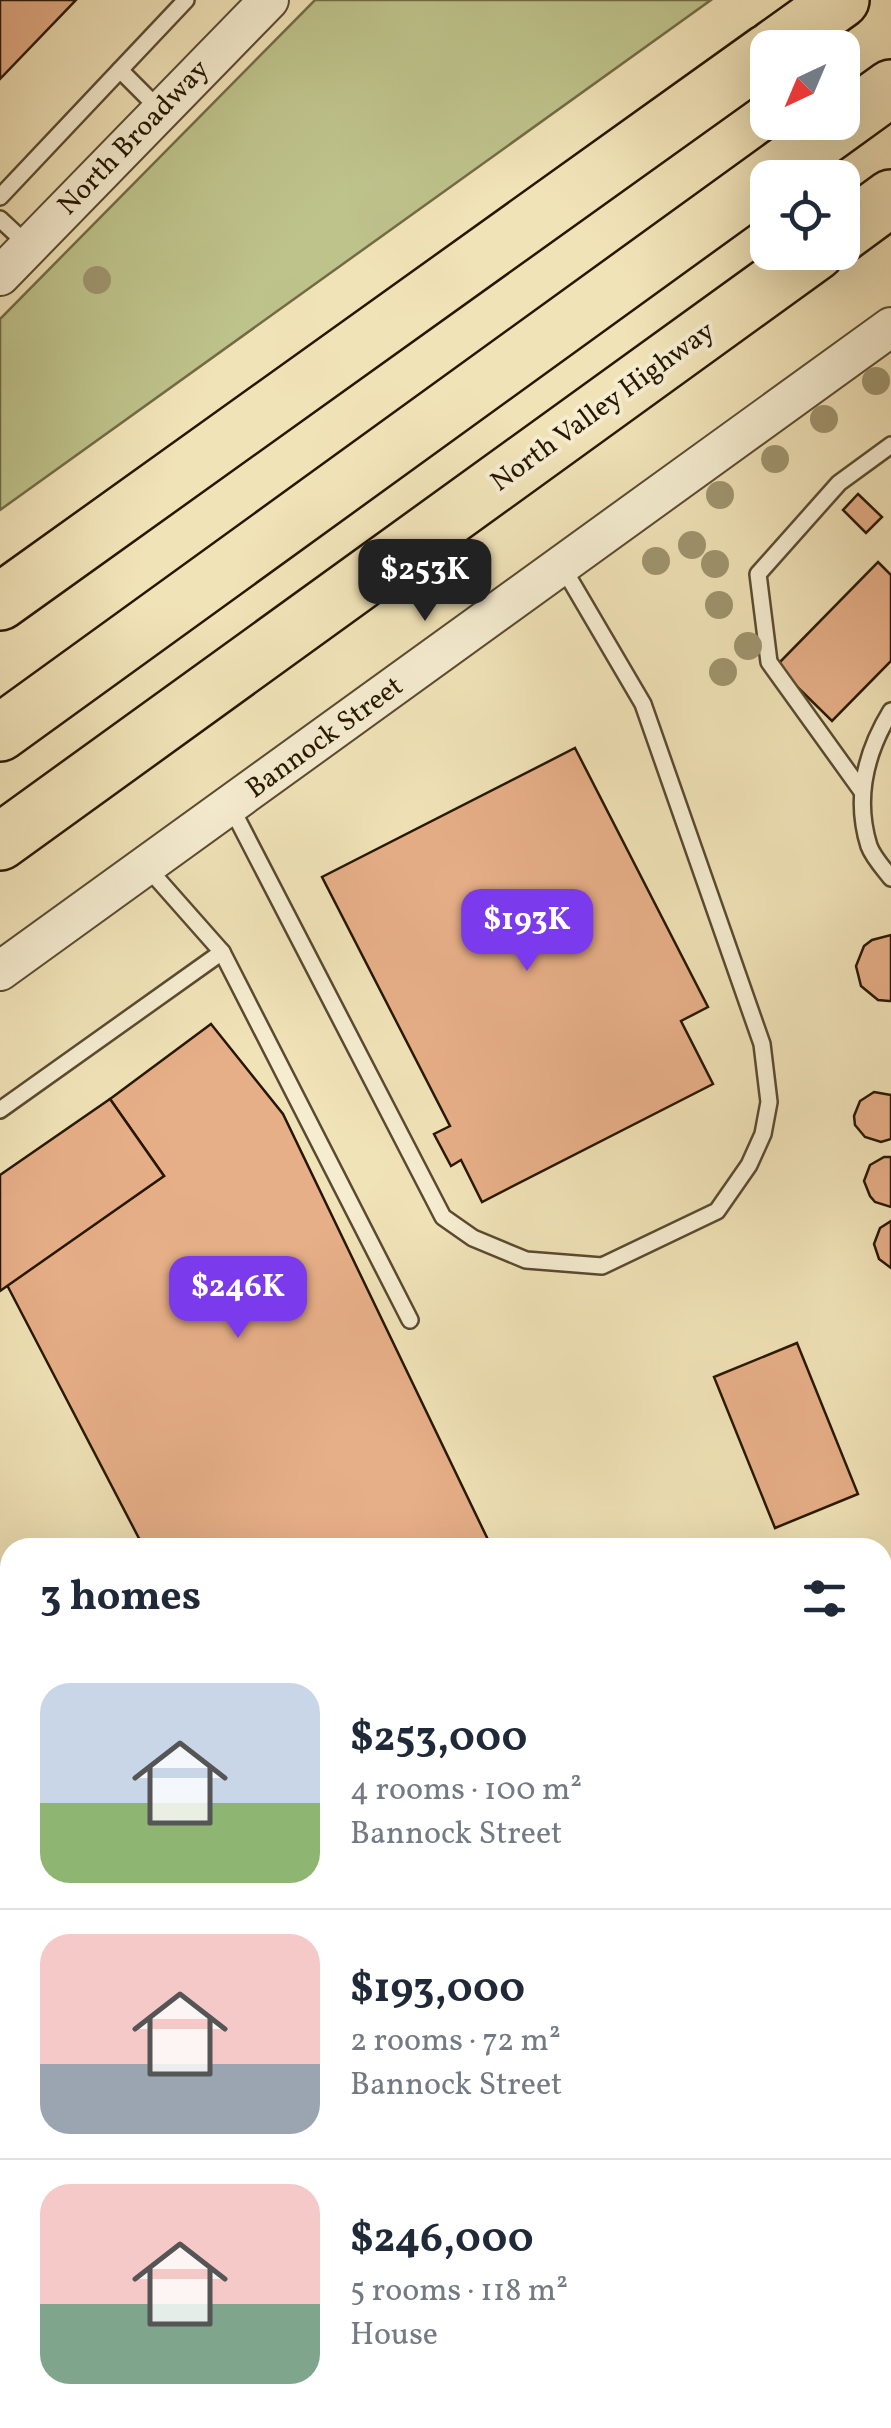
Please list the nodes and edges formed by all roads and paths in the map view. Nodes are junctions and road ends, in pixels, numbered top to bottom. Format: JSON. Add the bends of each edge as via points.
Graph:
{"nodes":[{"id":1,"x":186,"y":0,"type":"edge"},
{"id":2,"x":269,"y":0,"type":"edge"},
{"id":3,"x":840,"y":0,"type":"edge"},
{"id":4,"x":799,"y":30,"type":"edge"},
{"id":5,"x":750,"y":65,"type":"edge"},
{"id":6,"x":120,"y":70,"type":"junction"},
{"id":7,"x":891,"y":88,"type":"edge"},
{"id":8,"x":160,"y":111,"type":"junction"},
{"id":9,"x":0,"y":197,"type":"edge"},
{"id":10,"x":0,"y":219,"type":"edge"},
{"id":11,"x":29,"y":246,"type":"junction"},
{"id":12,"x":792,"y":270,"type":"edge"},
{"id":13,"x":0,"y":276,"type":"edge"},
{"id":14,"x":891,"y":328,"type":"edge"},
{"id":15,"x":891,"y":445,"type":"edge"},
{"id":16,"x":562,"y":566,"type":"junction"},
{"id":17,"x":0,"y":602,"type":"edge"},
{"id":18,"x":891,"y":711,"type":"edge"},
{"id":19,"x":0,"y":734,"type":"edge"},
{"id":20,"x":861,"y":790,"type":"junction"},
{"id":21,"x":230,"y":806,"type":"junction"},
{"id":22,"x":0,"y":842,"type":"edge"},
{"id":23,"x":146,"y":866,"type":"junction"},
{"id":24,"x":891,"y":878,"type":"edge"},
{"id":25,"x":222,"y":952,"type":"junction"},
{"id":26,"x":0,"y":971,"type":"edge"},
{"id":27,"x":0,"y":1110,"type":"edge"},
{"id":28,"x":410,"y":1320,"type":"dead end"}],
"edges":[{"from":1,"to":6,"type":"lane"},
{"from":2,"to":8,"type":"street","name":"North Broadway"},
{"from":3,"to":4,"type":"highway"},
{"from":5,"to":17,"type":"highway"},
{"from":6,"to":8,"type":"lane"},
{"from":6,"to":9,"type":"lane"},
{"from":7,"to":19,"type":"highway"},
{"from":8,"to":11,"type":"street","name":"North Broadway"},
{"from":10,"to":11,"type":"lane"},
{"from":11,"to":13,"type":"street","name":"North Broadway"},
{"from":12,"to":22,"type":"highway","name":"North Valley Highway"},
{"from":14,"to":16,"type":"street","name":"Bannock Street"},
{"from":15,"to":20,"type":"lane","via":[[839,483],[758,574],[769,662]]},
{"from":16,"to":21,"type":"street","name":"Bannock Street"},
{"from":16,"to":21,"type":"lane","via":[[644,704],[762,1044],[769,1102],[764,1134],[717,1211],[602,1266],[526,1260],[443,1217]]},
{"from":18,"to":20,"type":"lane","via":[[875,737]]},
{"from":20,"to":24,"type":"lane","via":[[870,848]]},
{"from":21,"to":23,"type":"street","name":"Bannock Street"},
{"from":23,"to":25,"type":"lane"},
{"from":23,"to":26,"type":"street","name":"Bannock Street"},
{"from":25,"to":27,"type":"lane"},
{"from":25,"to":28,"type":"lane"}]}
